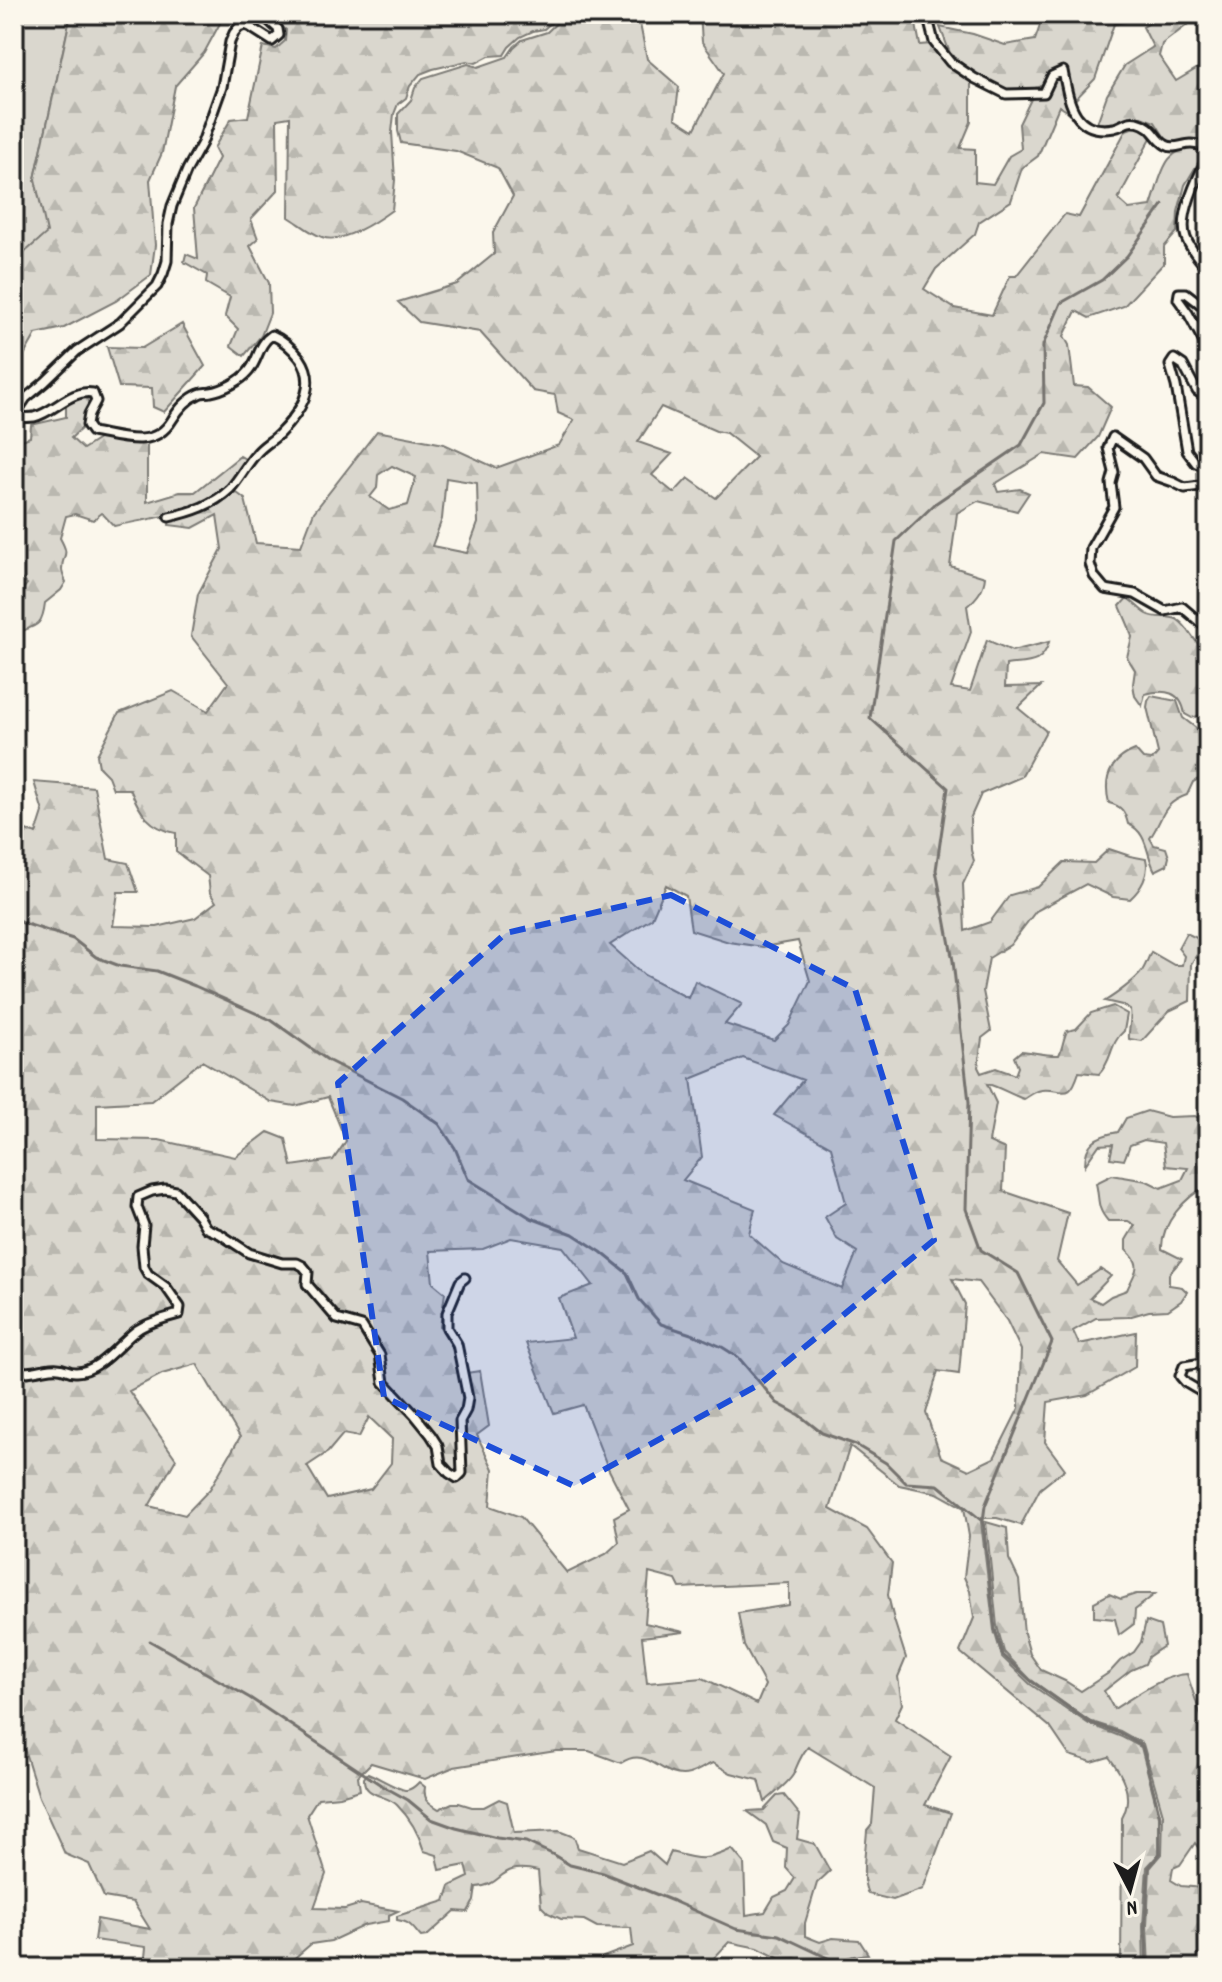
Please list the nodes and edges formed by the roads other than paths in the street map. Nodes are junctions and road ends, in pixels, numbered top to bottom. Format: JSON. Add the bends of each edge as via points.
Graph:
{"nodes":[{"id":1,"x":267,"y":14,"type":"edge"},
{"id":2,"x":927,"y":14,"type":"edge"},
{"id":3,"x":1208,"y":270,"type":"edge"},
{"id":4,"x":1208,"y":310,"type":"edge"},
{"id":5,"x":1208,"y":350,"type":"edge"},
{"id":6,"x":1208,"y":399,"type":"edge"},
{"id":7,"x":14,"y":416,"type":"edge"},
{"id":8,"x":1208,"y":468,"type":"edge"},
{"id":9,"x":1208,"y":485,"type":"edge"},
{"id":10,"x":169,"y":517,"type":"dead end"},
{"id":11,"x":1208,"y":629,"type":"edge"},
{"id":12,"x":465,"y":1278,"type":"dead end"},
{"id":13,"x":1208,"y":1362,"type":"edge"},
{"id":14,"x":14,"y":1370,"type":"edge"},
{"id":15,"x":1208,"y":1396,"type":"edge"}],
"edges":[{"from":1,"to":7,"type":"street","via":[[278,29],[276,39],[245,25],[230,42],[222,87],[172,206],[167,261],[157,286],[120,323],[77,351]]},
{"from":2,"to":3,"type":"street","via":[[934,42],[950,62],[1006,94],[1044,93],[1052,76],[1063,71],[1070,107],[1082,122],[1117,128],[1134,122],[1152,129],[1164,145],[1203,146],[1208,157],[1195,181],[1183,227]]},
{"from":4,"to":5,"type":"street","via":[[1179,293]]},
{"from":6,"to":8,"type":"street","via":[[1174,359],[1170,365],[1187,451]]},
{"from":7,"to":10,"type":"street","via":[[34,417],[74,395],[93,393],[96,401],[87,425],[92,432],[159,436],[186,402],[242,377],[266,339],[282,339],[305,366],[306,396],[298,409],[230,489],[212,503]]},
{"from":9,"to":11,"type":"street","via":[[1185,488],[1156,476],[1143,458],[1113,437],[1108,448],[1114,507],[1091,548],[1090,564],[1105,589],[1135,594],[1165,611],[1182,607]]},
{"from":12,"to":14,"type":"street","via":[[447,1313],[468,1398],[460,1421],[462,1473],[457,1478],[441,1464],[431,1435],[384,1382],[380,1355],[362,1326],[337,1319],[307,1284],[303,1266],[249,1253],[206,1228],[176,1191],[152,1191],[138,1197],[137,1207],[144,1225],[144,1267],[166,1287],[179,1314],[138,1330],[85,1370]]},
{"from":13,"to":15,"type":"street","via":[[1184,1366],[1180,1376]]}]}
